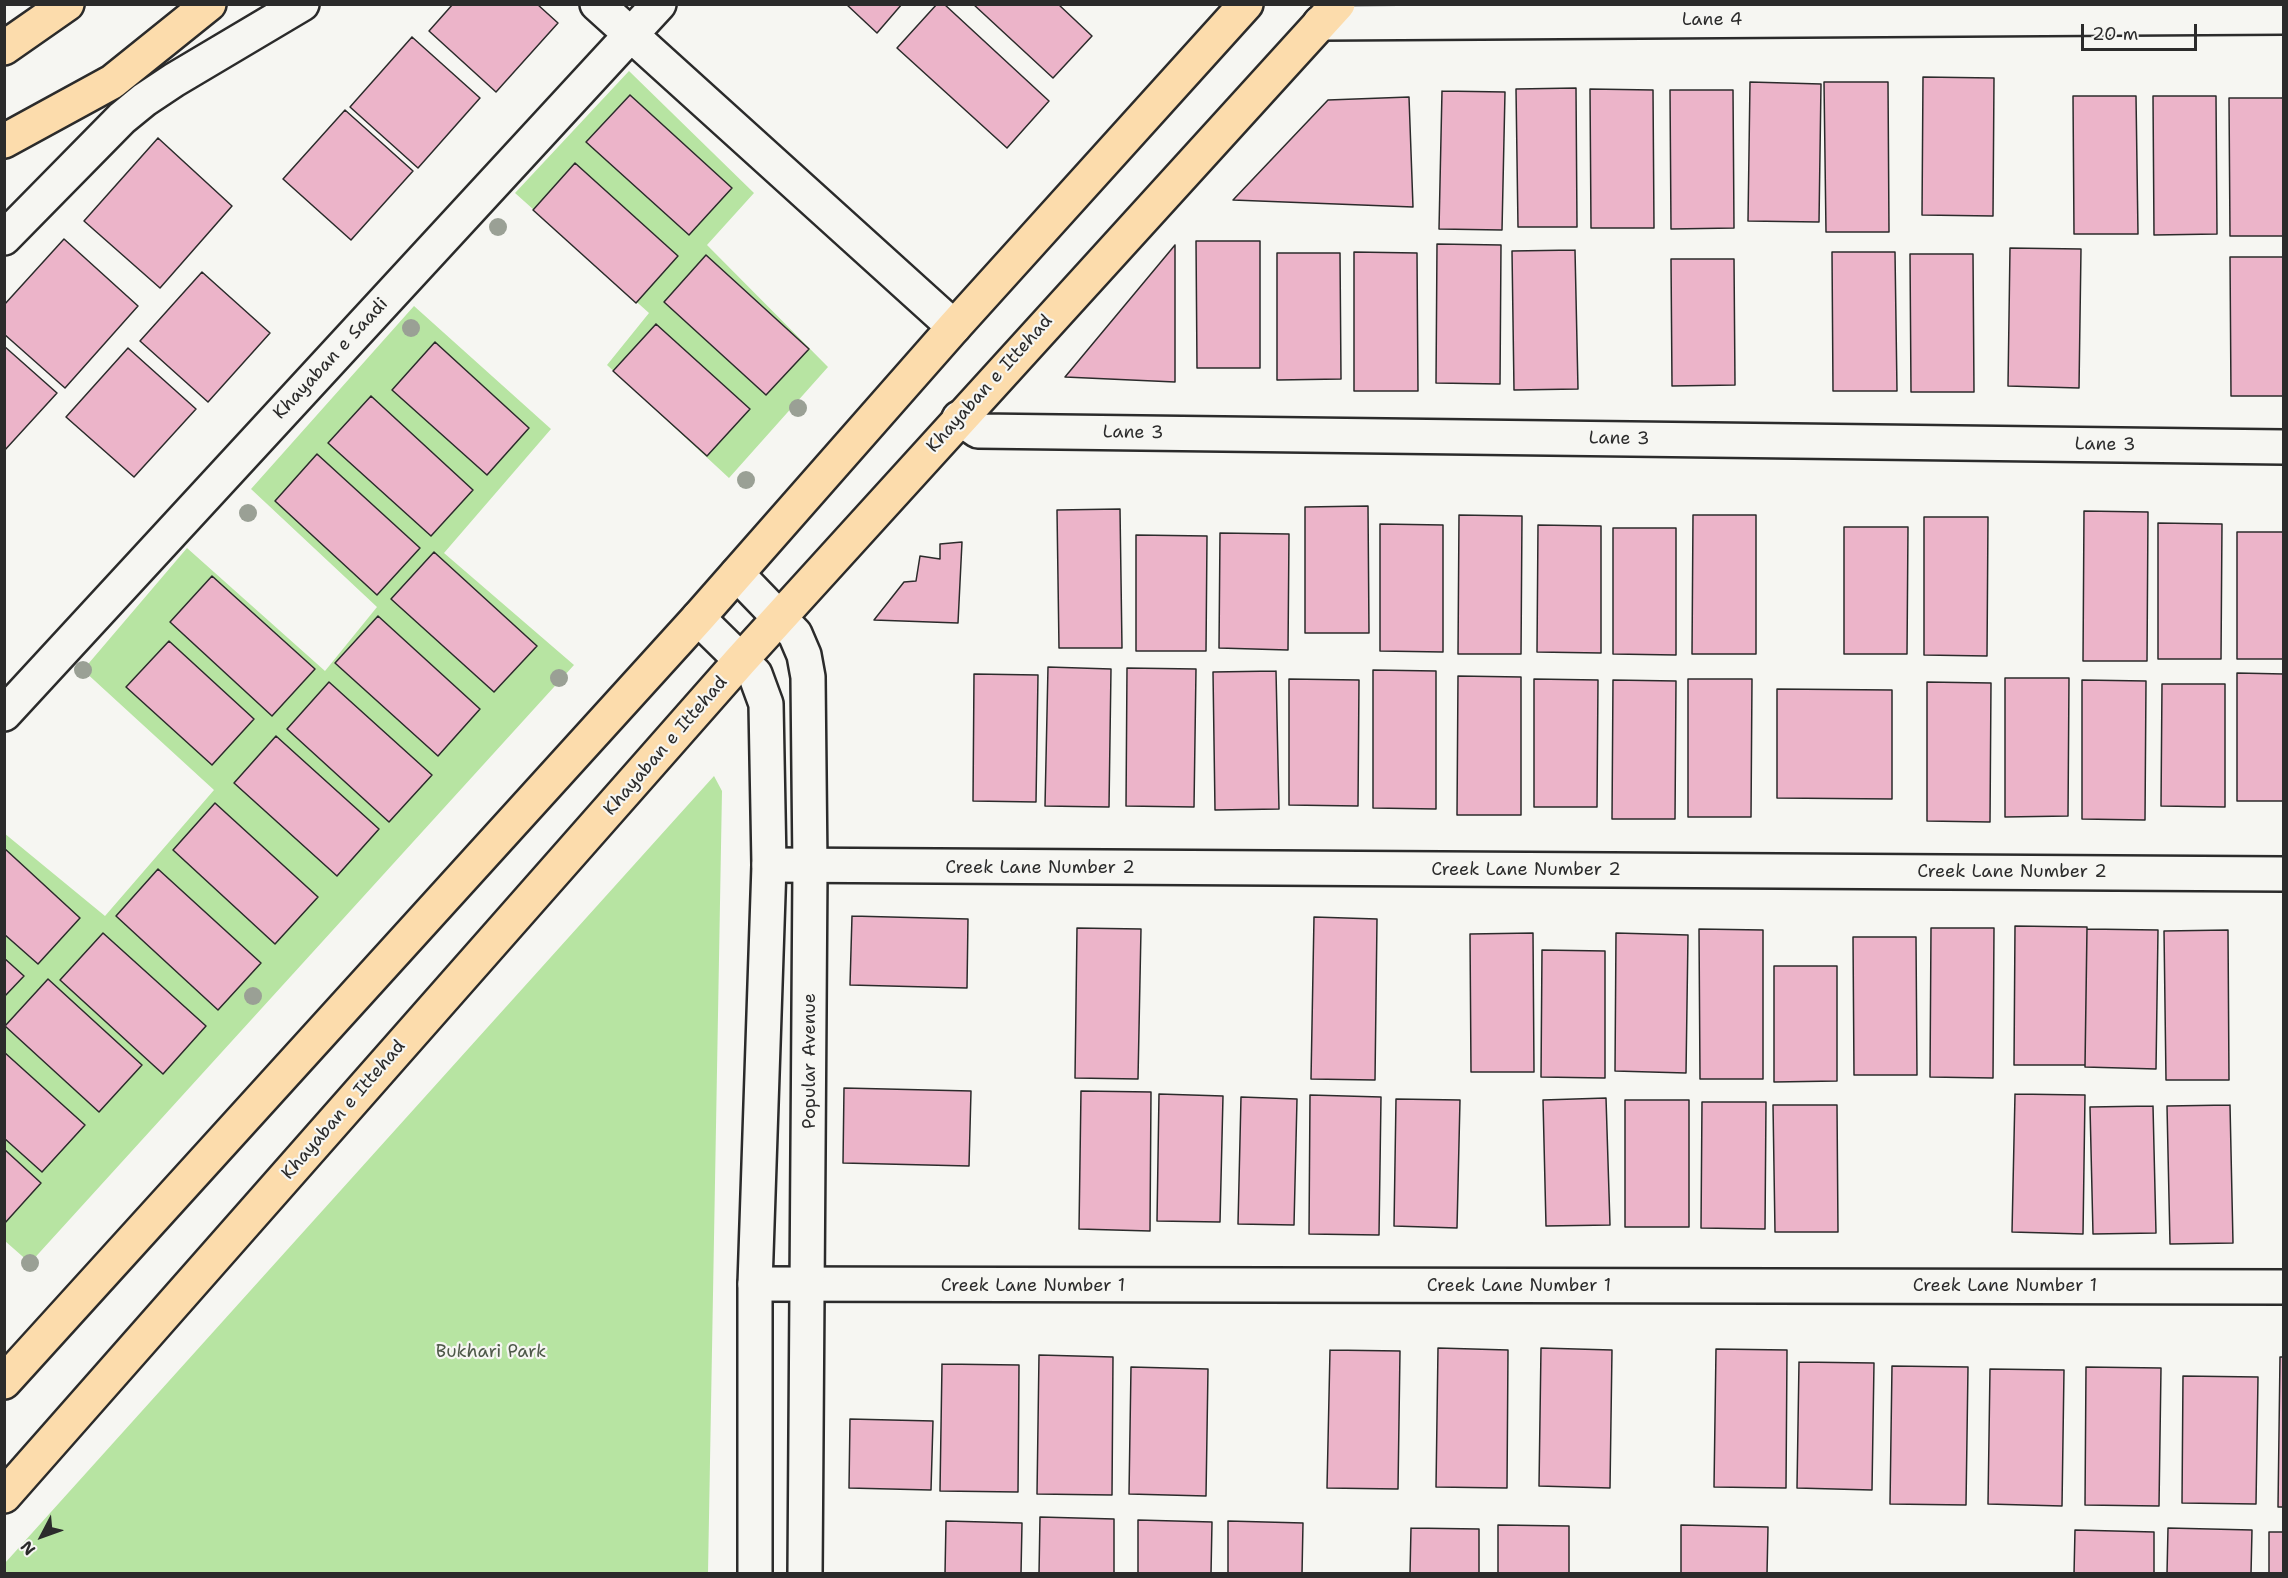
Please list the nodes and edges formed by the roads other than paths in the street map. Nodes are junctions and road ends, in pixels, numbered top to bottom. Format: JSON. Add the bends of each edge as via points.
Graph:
{"nodes":[{"id":1,"x":67,"y":4,"type":"edge"},
{"id":2,"x":209,"y":4,"type":"edge"},
{"id":3,"x":302,"y":4,"type":"edge"},
{"id":4,"x":597,"y":4,"type":"edge"},
{"id":5,"x":659,"y":4,"type":"edge"},
{"id":6,"x":1246,"y":4,"type":"edge"},
{"id":7,"x":1329,"y":14,"type":"edge"},
{"id":8,"x":2283,"y":17,"type":"edge"},
{"id":9,"x":631,"y":33,"type":"junction"},
{"id":10,"x":4,"y":48,"type":"edge"},
{"id":11,"x":4,"y":141,"type":"edge"},
{"id":12,"x":4,"y":238,"type":"edge"},
{"id":13,"x":954,"y":327,"type":"junction"},
{"id":14,"x":959,"y":418,"type":"junction"},
{"id":15,"x":2283,"y":447,"type":"edge"},
{"id":16,"x":737,"y":574,"type":"junction"},
{"id":17,"x":780,"y":617,"type":"junction"},
{"id":18,"x":698,"y":618,"type":"junction"},
{"id":19,"x":741,"y":660,"type":"junction"},
{"id":20,"x":4,"y":714,"type":"edge"},
{"id":21,"x":769,"y":865,"type":"junction"},
{"id":22,"x":810,"y":868,"type":"junction"},
{"id":23,"x":2283,"y":873,"type":"edge"},
{"id":24,"x":755,"y":1284,"type":"junction"},
{"id":25,"x":809,"y":1286,"type":"junction"},
{"id":26,"x":2283,"y":1287,"type":"edge"},
{"id":27,"x":4,"y":1382,"type":"edge"},
{"id":28,"x":4,"y":1496,"type":"edge"},
{"id":29,"x":755,"y":1574,"type":"edge"},
{"id":30,"x":805,"y":1574,"type":"edge"}],
"edges":[{"from":1,"to":10,"type":"main road"},
{"from":2,"to":11,"type":"main road","via":[[112,82]]},
{"from":3,"to":12,"type":"street","via":[[174,80],[122,118]]},
{"from":4,"to":9,"type":"street"},
{"from":5,"to":9,"type":"street","name":"Khayaban e Saadi"},
{"from":6,"to":13,"type":"main road"},
{"from":7,"to":8,"type":"street","name":"Lane 4"},
{"from":7,"to":14,"type":"main road","name":"Khayaban e Ittehad"},
{"from":9,"to":13,"type":"street"},
{"from":9,"to":20,"type":"street","name":"Khayaban e Saadi"},
{"from":13,"to":16,"type":"main road"},
{"from":14,"to":15,"type":"street","name":"Lane 3","via":[[978,431]]},
{"from":14,"to":17,"type":"main road","name":"Khayaban e Ittehad"},
{"from":16,"to":17,"type":"street","name":"Popular Avenue"},
{"from":16,"to":18,"type":"main road"},
{"from":17,"to":19,"type":"main road","name":"Khayaban e Ittehad"},
{"from":17,"to":22,"type":"street","name":"Popular Avenue","via":[[795,634],[808,677]]},
{"from":18,"to":19,"type":"street"},
{"from":18,"to":27,"type":"main road"},
{"from":19,"to":21,"type":"street","via":[[755,674],[766,704]]},
{"from":19,"to":28,"type":"main road","name":"Khayaban e Ittehad"},
{"from":21,"to":22,"type":"street","name":"Creek Lane Number 2"},
{"from":21,"to":24,"type":"street"},
{"from":22,"to":23,"type":"street","name":"Creek Lane Number 2"},
{"from":22,"to":25,"type":"street","name":"Popular Avenue"},
{"from":24,"to":25,"type":"street","name":"Creek Lane Number 1"},
{"from":24,"to":29,"type":"street"},
{"from":25,"to":26,"type":"street","name":"Creek Lane Number 1"},
{"from":25,"to":30,"type":"street","name":"Popular Avenue"}]}
